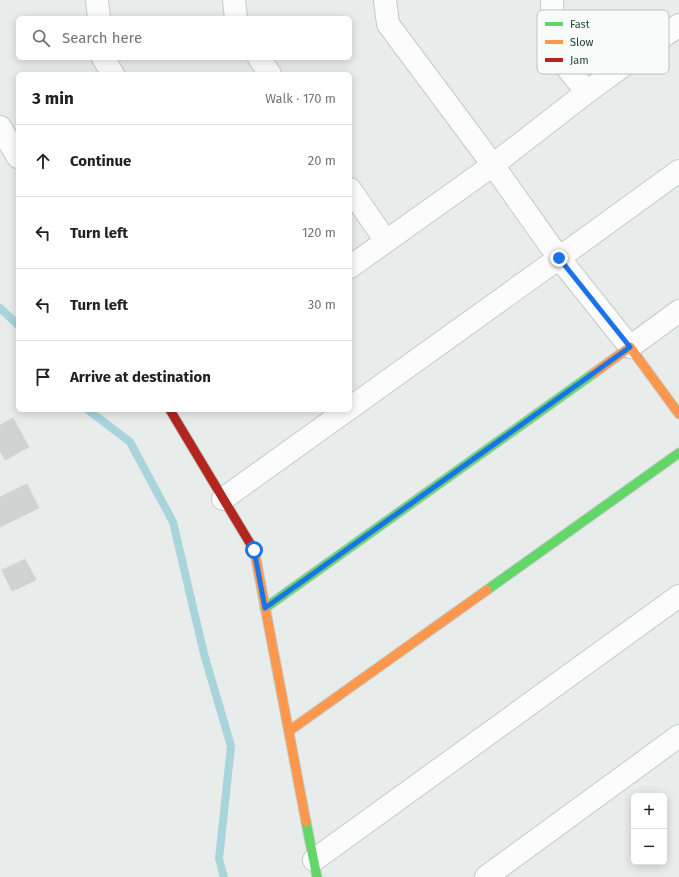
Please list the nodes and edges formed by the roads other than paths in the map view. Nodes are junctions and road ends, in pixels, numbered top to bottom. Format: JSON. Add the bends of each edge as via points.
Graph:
{"nodes":[{"id":1,"x":97,"y":0,"type":"edge"},
{"id":2,"x":234,"y":0,"type":"edge"},
{"id":3,"x":385,"y":0,"type":"edge"},
{"id":4,"x":99,"y":16,"type":"edge"},
{"id":5,"x":236,"y":16,"type":"edge"},
{"id":6,"x":679,"y":25,"type":"edge"},
{"id":7,"x":669,"y":32,"type":"edge"},
{"id":8,"x":104,"y":60,"type":"edge"},
{"id":9,"x":260,"y":60,"type":"edge"},
{"id":10,"x":112,"y":72,"type":"edge"},
{"id":11,"x":269,"y":72,"type":"edge"},
{"id":12,"x":572,"y":74,"type":"edge"},
{"id":13,"x":612,"y":74,"type":"edge"},
{"id":14,"x":587,"y":92,"type":"junction"},
{"id":15,"x":0,"y":127,"type":"edge"},
{"id":16,"x":16,"y":154,"type":"edge"},
{"id":17,"x":494,"y":165,"type":"junction"},
{"id":18,"x":679,"y":171,"type":"edge"},
{"id":19,"x":352,"y":192,"type":"edge"},
{"id":20,"x":386,"y":241,"type":"junction"},
{"id":21,"x":559,"y":258,"type":"junction"},
{"id":22,"x":352,"y":266,"type":"edge"},
{"id":23,"x":679,"y":311,"type":"edge"},
{"id":24,"x":630,"y":347,"type":"junction"},
{"id":25,"x":352,"y":407,"type":"edge"},
{"id":26,"x":171,"y":412,"type":"edge"},
{"id":27,"x":344,"y":412,"type":"edge"},
{"id":28,"x":679,"y":414,"type":"edge"},
{"id":29,"x":679,"y":454,"type":"edge"},
{"id":30,"x":223,"y":499,"type":"junction"},
{"id":31,"x":679,"y":596,"type":"edge"},
{"id":32,"x":265,"y":608,"type":"junction"},
{"id":33,"x":289,"y":731,"type":"junction"},
{"id":34,"x":679,"y":736,"type":"edge"},
{"id":35,"x":316,"y":868,"type":"edge"},
{"id":36,"x":486,"y":877,"type":"edge"}],
"edges":[{"from":1,"to":4,"type":"street"},
{"from":2,"to":5,"type":"street"},
{"from":3,"to":17,"type":"street","via":[[388,24]]},
{"from":6,"to":7,"type":"street"},
{"from":8,"to":10,"type":"street"},
{"from":9,"to":11,"type":"street"},
{"from":12,"to":14,"type":"street"},
{"from":13,"to":14,"type":"street"},
{"from":14,"to":17,"type":"street"},
{"from":15,"to":16,"type":"street"},
{"from":17,"to":20,"type":"street"},
{"from":17,"to":21,"type":"street"},
{"from":18,"to":21,"type":"street"},
{"from":19,"to":20,"type":"street"},
{"from":20,"to":22,"type":"street"},
{"from":21,"to":24,"type":"street"},
{"from":21,"to":25,"type":"street"},
{"from":23,"to":24,"type":"street"},
{"from":24,"to":28,"type":"street"},
{"from":24,"to":32,"type":"street"},
{"from":26,"to":30,"type":"street"},
{"from":27,"to":30,"type":"street"},
{"from":29,"to":33,"type":"street"},
{"from":30,"to":32,"type":"street","via":[[254,550]]},
{"from":31,"to":35,"type":"street"},
{"from":32,"to":33,"type":"street"},
{"from":33,"to":35,"type":"street"},
{"from":34,"to":36,"type":"street"}]}
